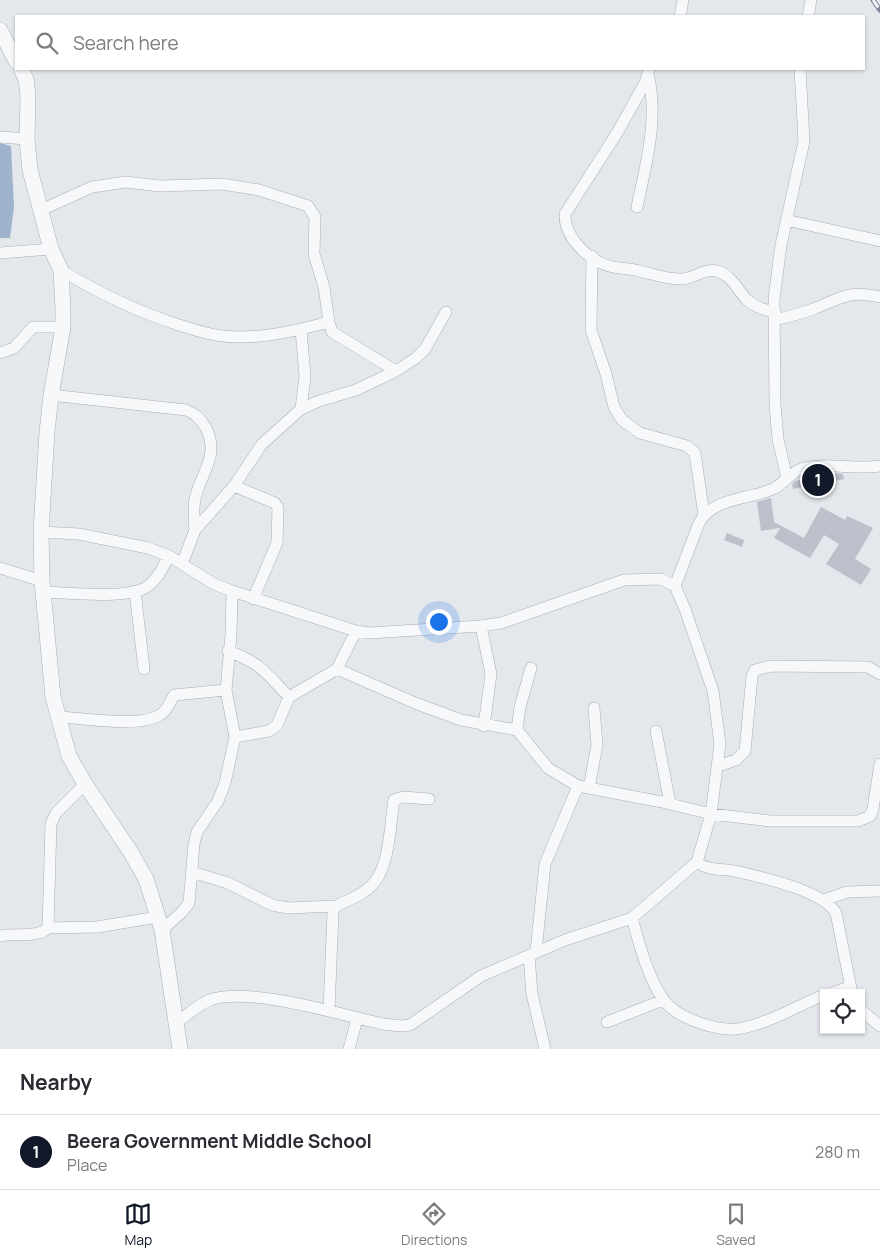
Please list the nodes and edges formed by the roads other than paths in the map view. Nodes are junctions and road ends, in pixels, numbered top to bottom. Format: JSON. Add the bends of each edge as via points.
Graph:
{"nodes":[{"id":1,"x":683,"y":0,"type":"edge"},
{"id":2,"x":811,"y":0,"type":"edge"},
{"id":3,"x":680,"y":15,"type":"edge"},
{"id":4,"x":808,"y":15,"type":"edge"},
{"id":5,"x":0,"y":30,"type":"edge"},
{"id":6,"x":15,"y":59,"type":"edge"},
{"id":7,"x":22,"y":70,"type":"edge"},
{"id":8,"x":800,"y":70,"type":"edge"},
{"id":9,"x":648,"y":71,"type":"edge"},
{"id":10,"x":0,"y":137,"type":"edge"},
{"id":11,"x":27,"y":139,"type":"junction"},
{"id":12,"x":637,"y":207,"type":"dead end"},
{"id":13,"x":41,"y":210,"type":"junction"},
{"id":14,"x":786,"y":220,"type":"junction"},
{"id":15,"x":880,"y":241,"type":"edge"},
{"id":16,"x":51,"y":250,"type":"junction"},
{"id":17,"x":0,"y":253,"type":"edge"},
{"id":18,"x":592,"y":256,"type":"junction"},
{"id":19,"x":61,"y":270,"type":"junction"},
{"id":20,"x":880,"y":297,"type":"edge"},
{"id":21,"x":446,"y":312,"type":"dead end"},
{"id":22,"x":774,"y":316,"type":"junction"},
{"id":23,"x":328,"y":322,"type":"junction"},
{"id":24,"x":63,"y":327,"type":"junction"},
{"id":25,"x":301,"y":330,"type":"junction"},
{"id":26,"x":0,"y":353,"type":"edge"},
{"id":27,"x":396,"y":371,"type":"junction"},
{"id":28,"x":51,"y":395,"type":"junction"},
{"id":29,"x":301,"y":409,"type":"junction"},
{"id":30,"x":880,"y":466,"type":"edge"},
{"id":31,"x":787,"y":479,"type":"junction"},
{"id":32,"x":234,"y":486,"type":"junction"},
{"id":33,"x":704,"y":515,"type":"junction"},
{"id":34,"x":195,"y":530,"type":"junction"},
{"id":35,"x":41,"y":532,"type":"junction"},
{"id":36,"x":169,"y":556,"type":"junction"},
{"id":37,"x":182,"y":564,"type":"junction"},
{"id":38,"x":0,"y":568,"type":"edge"},
{"id":39,"x":675,"y":586,"type":"junction"},
{"id":40,"x":43,"y":587,"type":"junction"},
{"id":41,"x":135,"y":591,"type":"junction"},
{"id":42,"x":232,"y":591,"type":"junction"},
{"id":43,"x":254,"y":599,"type":"junction"},
{"id":44,"x":481,"y":626,"type":"junction"},
{"id":45,"x":356,"y":631,"type":"junction"},
{"id":46,"x":228,"y":651,"type":"junction"},
{"id":47,"x":531,"y":668,"type":"dead end"},
{"id":48,"x":144,"y":669,"type":"dead end"},
{"id":49,"x":337,"y":669,"type":"junction"},
{"id":50,"x":880,"y":674,"type":"edge"},
{"id":51,"x":226,"y":690,"type":"junction"},
{"id":52,"x":289,"y":697,"type":"junction"},
{"id":53,"x":594,"y":708,"type":"dead end"},
{"id":54,"x":58,"y":717,"type":"junction"},
{"id":55,"x":484,"y":726,"type":"junction"},
{"id":56,"x":517,"y":730,"type":"junction"},
{"id":57,"x":656,"y":731,"type":"dead end"},
{"id":58,"x":235,"y":737,"type":"junction"},
{"id":59,"x":880,"y":764,"type":"edge"},
{"id":60,"x":718,"y":766,"type":"junction"},
{"id":61,"x":85,"y":784,"type":"junction"},
{"id":62,"x":583,"y":787,"type":"junction"},
{"id":63,"x":429,"y":800,"type":"dead end"},
{"id":64,"x":670,"y":804,"type":"junction"},
{"id":65,"x":711,"y":814,"type":"junction"},
{"id":66,"x":697,"y":862,"type":"junction"},
{"id":67,"x":192,"y":872,"type":"junction"},
{"id":68,"x":880,"y":891,"type":"edge"},
{"id":69,"x":824,"y":900,"type":"junction"},
{"id":70,"x":336,"y":906,"type":"junction"},
{"id":71,"x":632,"y":918,"type":"junction"},
{"id":72,"x":160,"y":924,"type":"junction"},
{"id":73,"x":48,"y":928,"type":"junction"},
{"id":74,"x":0,"y":936,"type":"edge"},
{"id":75,"x":532,"y":954,"type":"junction"},
{"id":76,"x":851,"y":989,"type":"edge"},
{"id":77,"x":820,"y":997,"type":"edge"},
{"id":78,"x":663,"y":1000,"type":"junction"},
{"id":79,"x":328,"y":1011,"type":"junction"},
{"id":80,"x":865,"y":1013,"type":"edge"},
{"id":81,"x":357,"y":1018,"type":"junction"},
{"id":82,"x":607,"y":1022,"type":"dead end"},
{"id":83,"x":175,"y":1024,"type":"junction"},
{"id":84,"x":880,"y":1026,"type":"edge"},
{"id":85,"x":180,"y":1049,"type":"edge"},
{"id":86,"x":349,"y":1049,"type":"edge"},
{"id":87,"x":545,"y":1049,"type":"edge"}],
"edges":[{"from":1,"to":3,"type":"street"},
{"from":2,"to":4,"type":"street"},
{"from":5,"to":6,"type":"street"},
{"from":7,"to":11,"type":"street","via":[[28,96]]},
{"from":8,"to":14,"type":"street","via":[[804,141]]},
{"from":9,"to":12,"type":"street","via":[[653,105]]},
{"from":9,"to":18,"type":"street","via":[[617,133],[565,214],[571,235]]},
{"from":10,"to":11,"type":"street"},
{"from":11,"to":13,"type":"street","via":[[30,170]]},
{"from":13,"to":16,"type":"street"},
{"from":13,"to":23,"type":"street","via":[[92,187],[126,182],[160,186],[222,184],[259,190],[308,206],[315,217],[314,254],[324,287]]},
{"from":14,"to":15,"type":"street"},
{"from":14,"to":22,"type":"street","via":[[776,273]]},
{"from":16,"to":17,"type":"street"},
{"from":16,"to":19,"type":"street"},
{"from":18,"to":22,"type":"street","via":[[609,266],[671,278],[683,279],[706,270],[716,271],[727,277],[747,300]]},
{"from":18,"to":33,"type":"street","via":[[591,330],[614,407],[622,420],[640,433],[687,446],[695,453]]},
{"from":19,"to":24,"type":"street"},
{"from":19,"to":25,"type":"street","via":[[113,300],[153,317],[204,332],[222,336],[254,336]]},
{"from":20,"to":22,"type":"street","via":[[848,294],[803,313]]},
{"from":21,"to":27,"type":"street","via":[[424,349]]},
{"from":22,"to":31,"type":"street","via":[[775,405]]},
{"from":23,"to":25,"type":"street"},
{"from":23,"to":27,"type":"street","via":[[332,332]]},
{"from":24,"to":26,"type":"street","via":[[33,327],[14,348]]},
{"from":24,"to":28,"type":"street"},
{"from":25,"to":29,"type":"street","via":[[305,376]]},
{"from":27,"to":29,"type":"street","via":[[356,390]]},
{"from":28,"to":34,"type":"street","via":[[186,410],[196,414],[211,439],[212,454],[196,498]]},
{"from":28,"to":35,"type":"street"},
{"from":29,"to":32,"type":"street","via":[[262,444]]},
{"from":30,"to":31,"type":"street","via":[[804,468]]},
{"from":31,"to":33,"type":"street","via":[[773,489],[728,501]]},
{"from":32,"to":34,"type":"street"},
{"from":32,"to":43,"type":"street","via":[[275,503],[278,508],[277,543]]},
{"from":33,"to":39,"type":"street"},
{"from":34,"to":37,"type":"street"},
{"from":35,"to":36,"type":"street","via":[[80,534],[129,543]]},
{"from":35,"to":40,"type":"street"},
{"from":36,"to":37,"type":"street"},
{"from":36,"to":41,"type":"street","via":[[152,583]]},
{"from":37,"to":42,"type":"street"},
{"from":38,"to":40,"type":"street"},
{"from":39,"to":44,"type":"street","via":[[661,579],[624,580],[501,623]]},
{"from":39,"to":60,"type":"street","via":[[713,691],[720,744]]},
{"from":40,"to":41,"type":"street","via":[[103,594]]},
{"from":40,"to":54,"type":"street","via":[[53,697]]},
{"from":41,"to":48,"type":"street"},
{"from":42,"to":43,"type":"street"},
{"from":42,"to":46,"type":"street"},
{"from":43,"to":45,"type":"street"},
{"from":44,"to":45,"type":"street","via":[[370,633]]},
{"from":44,"to":55,"type":"street","via":[[491,674]]},
{"from":45,"to":49,"type":"street"},
{"from":46,"to":51,"type":"street"},
{"from":46,"to":52,"type":"street","via":[[260,666]]},
{"from":47,"to":56,"type":"street"},
{"from":49,"to":52,"type":"street"},
{"from":49,"to":55,"type":"street","via":[[415,703]]},
{"from":50,"to":60,"type":"street","via":[[868,667],[771,666],[755,670],[745,751],[736,760]]},
{"from":51,"to":54,"type":"street","via":[[174,696],[165,711],[150,718]]},
{"from":51,"to":58,"type":"street"},
{"from":52,"to":58,"type":"street","via":[[277,725],[269,731]]},
{"from":53,"to":62,"type":"street","via":[[597,745]]},
{"from":54,"to":61,"type":"street","via":[[69,756]]},
{"from":55,"to":56,"type":"street"},
{"from":56,"to":62,"type":"street","via":[[548,768]]},
{"from":57,"to":64,"type":"street"},
{"from":58,"to":67,"type":"street","via":[[225,783],[194,844]]},
{"from":59,"to":65,"type":"street","via":[[873,809],[870,816],[858,821],[770,821]]},
{"from":60,"to":65,"type":"street"},
{"from":61,"to":72,"type":"street","via":[[146,879]]},
{"from":61,"to":73,"type":"street","via":[[56,813],[51,824]]},
{"from":62,"to":64,"type":"street"},
{"from":62,"to":75,"type":"street","via":[[545,864]]},
{"from":63,"to":70,"type":"street","via":[[403,797],[394,800],[379,877],[372,886]]},
{"from":64,"to":65,"type":"street"},
{"from":65,"to":66,"type":"street"},
{"from":66,"to":69,"type":"street","via":[[702,866],[788,886]]},
{"from":66,"to":71,"type":"street"},
{"from":67,"to":70,"type":"street","via":[[228,883],[272,905],[288,908]]},
{"from":67,"to":72,"type":"street","via":[[189,903],[182,912]]},
{"from":68,"to":69,"type":"street","via":[[847,892]]},
{"from":69,"to":76,"type":"street","via":[[836,913]]},
{"from":70,"to":79,"type":"street","via":[[332,918]]},
{"from":71,"to":75,"type":"street"},
{"from":71,"to":78,"type":"street","via":[[641,952]]},
{"from":72,"to":73,"type":"street"},
{"from":72,"to":83,"type":"street"},
{"from":73,"to":74,"type":"street","via":[[35,934]]},
{"from":75,"to":81,"type":"street","via":[[481,976],[410,1024],[401,1026]]},
{"from":75,"to":87,"type":"street","via":[[532,994]]},
{"from":77,"to":78,"type":"street","via":[[740,1029],[703,1024],[684,1016]]},
{"from":78,"to":82,"type":"street"},
{"from":79,"to":81,"type":"street"},
{"from":79,"to":83,"type":"street","via":[[261,998],[221,997],[202,1003]]},
{"from":80,"to":84,"type":"street"},
{"from":81,"to":86,"type":"street"},
{"from":83,"to":85,"type":"street"}]}
